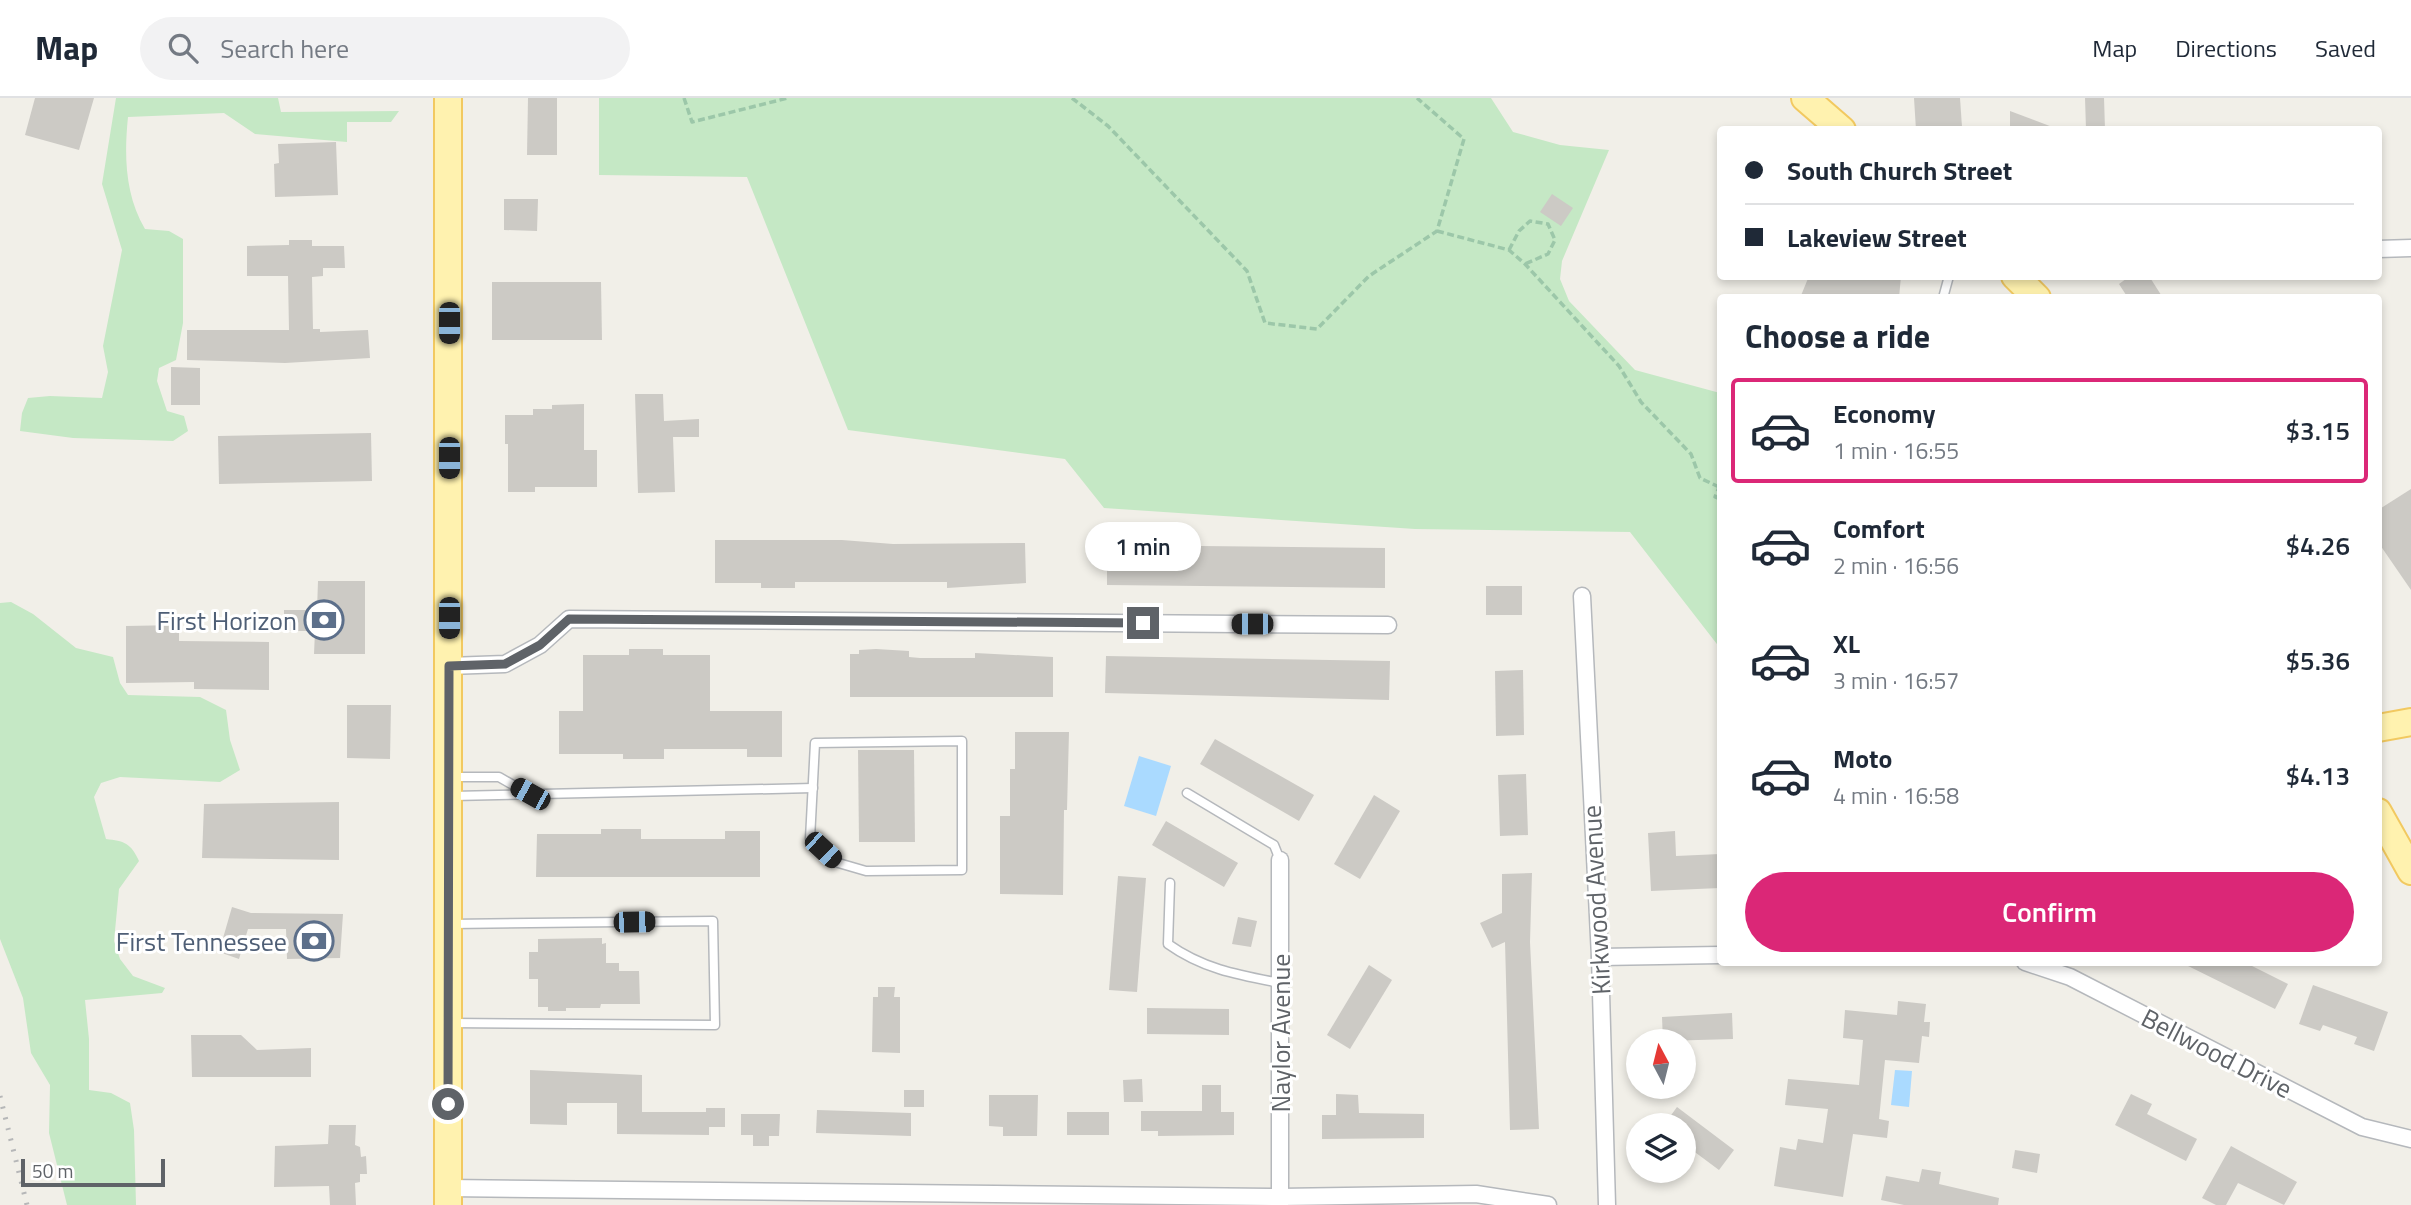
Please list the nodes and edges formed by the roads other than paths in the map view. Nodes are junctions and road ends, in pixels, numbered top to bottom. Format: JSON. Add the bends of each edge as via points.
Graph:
{"nodes":[{"id":1,"x":448,"y":98,"type":"edge"},
{"id":2,"x":1805,"y":98,"type":"edge"},
{"id":3,"x":1837,"y":126,"type":"edge"},
{"id":4,"x":2411,"y":248,"type":"edge"},
{"id":5,"x":2382,"y":249,"type":"edge"},
{"id":6,"x":1582,"y":596,"type":"dead end"},
{"id":7,"x":1388,"y":625,"type":"dead end"},
{"id":8,"x":449,"y":666,"type":"junction"},
{"id":9,"x":2411,"y":722,"type":"edge"},
{"id":10,"x":2382,"y":727,"type":"edge"},
{"id":11,"x":449,"y":786,"type":"junction"},
{"id":12,"x":813,"y":788,"type":"junction"},
{"id":13,"x":1187,"y":793,"type":"dead end"},
{"id":14,"x":530,"y":794,"type":"junction"},
{"id":15,"x":2382,"y":818,"type":"edge"},
{"id":16,"x":1280,"y":860,"type":"joint"},
{"id":17,"x":2411,"y":871,"type":"edge"},
{"id":18,"x":1170,"y":883,"type":"dead end"},
{"id":19,"x":448,"y":925,"type":"junction"},
{"id":20,"x":1717,"y":955,"type":"edge"},
{"id":21,"x":1600,"y":957,"type":"junction"},
{"id":22,"x":2037,"y":966,"type":"edge"},
{"id":23,"x":1280,"y":983,"type":"junction"},
{"id":24,"x":448,"y":1023,"type":"junction"},
{"id":25,"x":2411,"y":1139,"type":"edge"},
{"id":26,"x":448,"y":1196,"type":"edge"},
{"id":27,"x":1280,"y":1201,"type":"edge"},
{"id":28,"x":1548,"y":1205,"type":"edge"},
{"id":29,"x":1607,"y":1205,"type":"edge"}],
"edges":[{"from":1,"to":8,"type":"main road"},
{"from":2,"to":3,"type":"main road"},
{"from":4,"to":5,"type":"street"},
{"from":6,"to":21,"type":"street","name":"Kirkwood Avenue"},
{"from":7,"to":8,"type":"street","via":[[569,619],[540,645],[505,664]]},
{"from":8,"to":11,"type":"main road"},
{"from":9,"to":10,"type":"main road"},
{"from":11,"to":14,"type":"lane"},
{"from":11,"to":14,"type":"lane","via":[[499,777]]},
{"from":11,"to":19,"type":"main road"},
{"from":12,"to":12,"type":"lane","via":[[810,839],[835,862],[866,871],[962,870],[962,741],[815,743]]},
{"from":12,"to":14,"type":"lane"},
{"from":13,"to":16,"type":"lane","via":[[1274,845]]},
{"from":15,"to":17,"type":"main road"},
{"from":16,"to":23,"type":"street","name":"Naylor Avenue"},
{"from":18,"to":23,"type":"lane","via":[[1168,944],[1190,960],[1223,973]]},
{"from":19,"to":24,"type":"main road"},
{"from":19,"to":24,"type":"lane","via":[[713,921],[715,1026]]},
{"from":20,"to":21,"type":"street"},
{"from":21,"to":29,"type":"street","name":"Kirkwood Avenue"},
{"from":22,"to":25,"type":"street","name":"Bellwood Drive","via":[[2070,977],[2362,1127]]},
{"from":23,"to":27,"type":"street","name":"Naylor Avenue"},
{"from":24,"to":26,"type":"main road"},
{"from":26,"to":27,"type":"street"},
{"from":27,"to":28,"type":"street","via":[[1476,1194]]}]}
